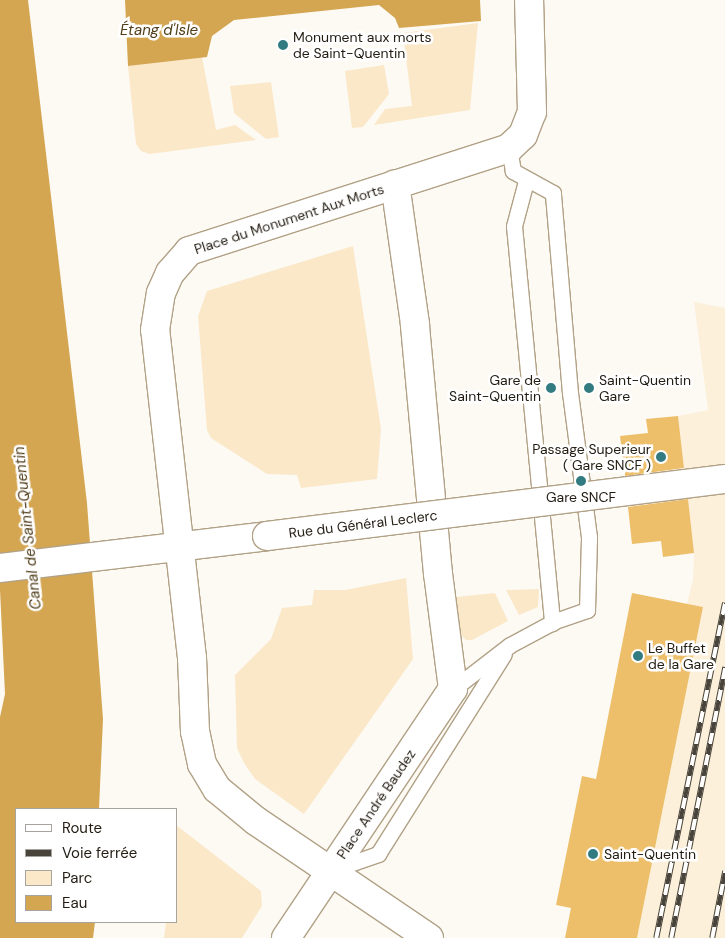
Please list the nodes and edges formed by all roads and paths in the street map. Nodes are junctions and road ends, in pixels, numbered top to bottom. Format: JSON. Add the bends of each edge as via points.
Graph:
{"nodes":[{"id":1,"x":529,"y":0,"type":"edge"},
{"id":2,"x":509,"y":148,"type":"junction"},
{"id":3,"x":526,"y":181,"type":"junction"},
{"id":4,"x":395,"y":184,"type":"junction"},
{"id":5,"x":725,"y":479,"type":"edge"},
{"id":6,"x":181,"y":546,"type":"junction"},
{"id":7,"x":0,"y":568,"type":"edge"},
{"id":8,"x":552,"y":623,"type":"junction"},
{"id":9,"x":510,"y":644,"type":"junction"},
{"id":10,"x":454,"y":689,"type":"junction"},
{"id":11,"x":331,"y":870,"type":"junction"},
{"id":12,"x":286,"y":938,"type":"edge"},
{"id":13,"x":429,"y":938,"type":"edge"}],
"edges":[{"from":1,"to":2,"type":"street","via":[[532,112],[523,135]]},
{"from":2,"to":3,"type":"lane","via":[[513,171]]},
{"from":2,"to":4,"type":"street","name":"Place du Monument Aux Morts"},
{"from":3,"to":8,"type":"lane","via":[[514,226]]},
{"from":3,"to":8,"type":"lane","via":[[553,193],[570,393],[589,537],[587,610]]},
{"from":4,"to":6,"type":"street","name":"Place du Monument Aux Morts","via":[[189,251],[170,273],[161,293],[155,330]]},
{"from":4,"to":10,"type":"street","via":[[416,324],[438,574]]},
{"from":5,"to":6,"type":"street","name":"Rue du Général Leclerc","bridge":true},
{"from":6,"to":7,"type":"street","name":"Rue du Général Leclerc"},
{"from":6,"to":11,"type":"street","name":"Place André Baudez","via":[[192,658],[195,732],[202,764],[217,789],[240,808]]},
{"from":8,"to":9,"type":"lane"},
{"from":9,"to":10,"type":"lane"},
{"from":9,"to":11,"type":"lane","via":[[378,854]]},
{"from":10,"to":11,"type":"street","name":"Place André Baudez"},
{"from":11,"to":12,"type":"street"},
{"from":11,"to":13,"type":"street"}]}
